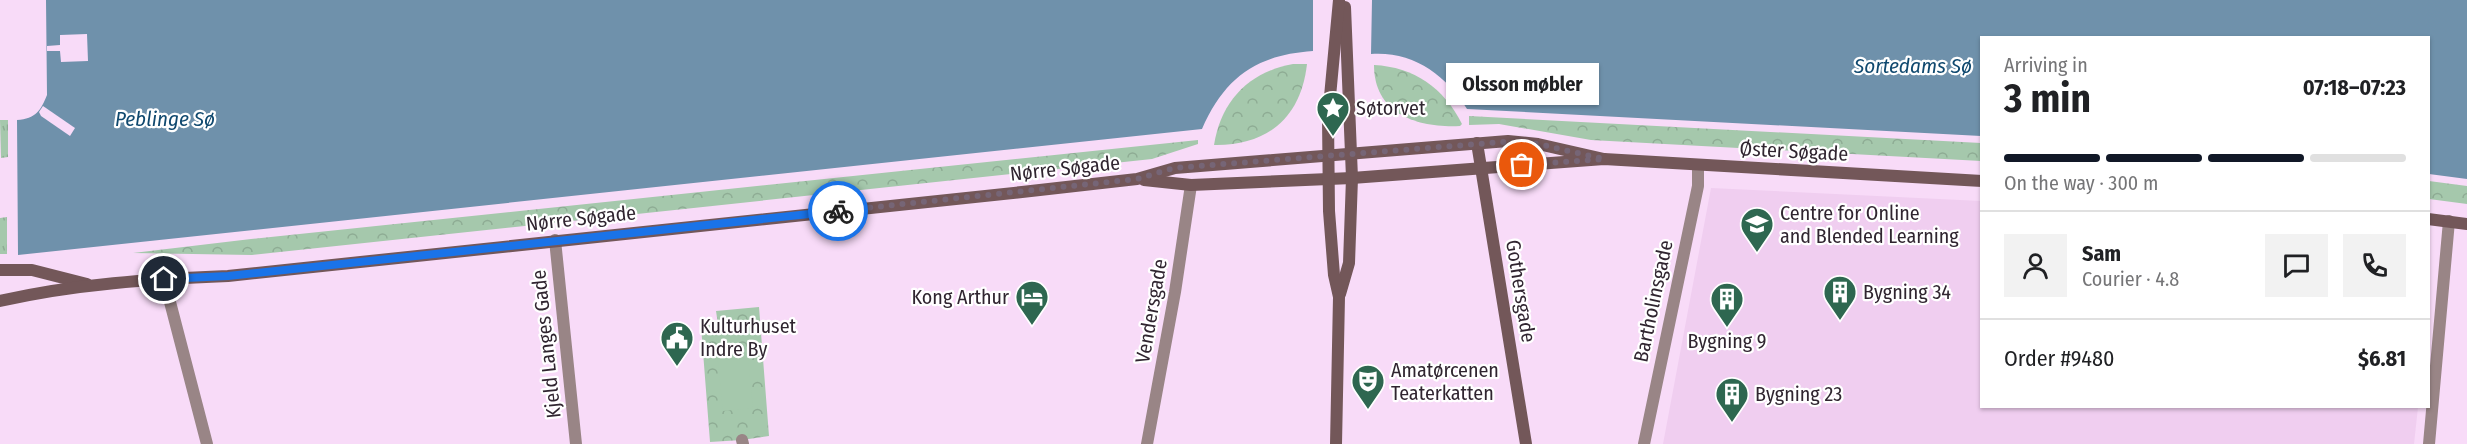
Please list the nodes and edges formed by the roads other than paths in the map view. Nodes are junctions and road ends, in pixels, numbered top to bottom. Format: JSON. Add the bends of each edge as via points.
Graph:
{"nodes":[{"id":1,"x":1339,"y":0,"type":"edge"},
{"id":2,"x":1344,"y":0,"type":"edge"},
{"id":3,"x":1477,"y":143,"type":"junction"},
{"id":4,"x":1352,"y":153,"type":"junction"},
{"id":5,"x":1329,"y":155,"type":"junction"},
{"id":6,"x":1604,"y":159,"type":"junction"},
{"id":7,"x":1698,"y":166,"type":"junction"},
{"id":8,"x":1481,"y":168,"type":"junction"},
{"id":9,"x":1352,"y":178,"type":"junction"},
{"id":10,"x":1137,"y":179,"type":"junction"},
{"id":11,"x":1329,"y":179,"type":"junction"},
{"id":12,"x":1980,"y":181,"type":"edge"},
{"id":13,"x":1191,"y":185,"type":"junction"},
{"id":14,"x":2430,"y":219,"type":"edge"},
{"id":15,"x":2449,"y":221,"type":"junction"},
{"id":16,"x":2467,"y":224,"type":"edge"},
{"id":17,"x":555,"y":240,"type":"junction"},
{"id":18,"x":0,"y":270,"type":"edge"},
{"id":19,"x":164,"y":279,"type":"junction"},
{"id":20,"x":97,"y":286,"type":"junction"},
{"id":21,"x":0,"y":290,"type":"edge"},
{"id":22,"x":30,"y":294,"type":"junction"},
{"id":23,"x":1339,"y":297,"type":"junction"},
{"id":24,"x":0,"y":301,"type":"edge"},
{"id":25,"x":207,"y":444,"type":"edge"},
{"id":26,"x":576,"y":444,"type":"edge"},
{"id":27,"x":1147,"y":444,"type":"edge"},
{"id":28,"x":1336,"y":444,"type":"edge"},
{"id":29,"x":1526,"y":444,"type":"edge"},
{"id":30,"x":1644,"y":444,"type":"edge"},
{"id":31,"x":2429,"y":444,"type":"edge"}],
"edges":[{"from":1,"to":5,"type":"street","via":[[1329,94]]},
{"from":2,"to":4,"type":"street"},
{"from":3,"to":4,"type":"street"},
{"from":3,"to":6,"type":"street","via":[[1538,144]]},
{"from":3,"to":8,"type":"street","name":"Gothersgade"},
{"from":4,"to":5,"type":"street"},
{"from":4,"to":9,"type":"street"},
{"from":5,"to":10,"type":"street","via":[[1174,168]]},
{"from":5,"to":11,"type":"street"},
{"from":6,"to":7,"type":"street","name":"Øster Søgade"},
{"from":6,"to":8,"type":"street"},
{"from":7,"to":12,"type":"street","name":"Øster Søgade"},
{"from":7,"to":30,"type":"street","name":"Bartholinsgade","via":[[1698,186]]},
{"from":8,"to":9,"type":"street"},
{"from":8,"to":29,"type":"street","name":"Gothersgade"},
{"from":9,"to":11,"type":"street"},
{"from":9,"to":23,"type":"street","via":[[1349,262]]},
{"from":10,"to":13,"type":"street"},
{"from":10,"to":17,"type":"street","name":"Nørre Søgade"},
{"from":11,"to":13,"type":"street"},
{"from":11,"to":23,"type":"street","via":[[1334,275]]},
{"from":13,"to":27,"type":"street","name":"Vendersgade"},
{"from":14,"to":15,"type":"street"},
{"from":15,"to":16,"type":"street"},
{"from":15,"to":31,"type":"street"},
{"from":17,"to":19,"type":"street","name":"Nørre Søgade","via":[[228,276]]},
{"from":17,"to":26,"type":"street","name":"Kjeld Langes Gade"},
{"from":18,"to":20,"type":"street","via":[[32,270]]},
{"from":19,"to":20,"type":"street","name":"Nørre Søgade"},
{"from":19,"to":25,"type":"street"},
{"from":20,"to":22,"type":"street","name":"Nørre Søgade"},
{"from":21,"to":22,"type":"street","name":"Nørre Søgade"},
{"from":22,"to":24,"type":"street","name":"Nørre Søgade"},
{"from":23,"to":28,"type":"street"}]}
